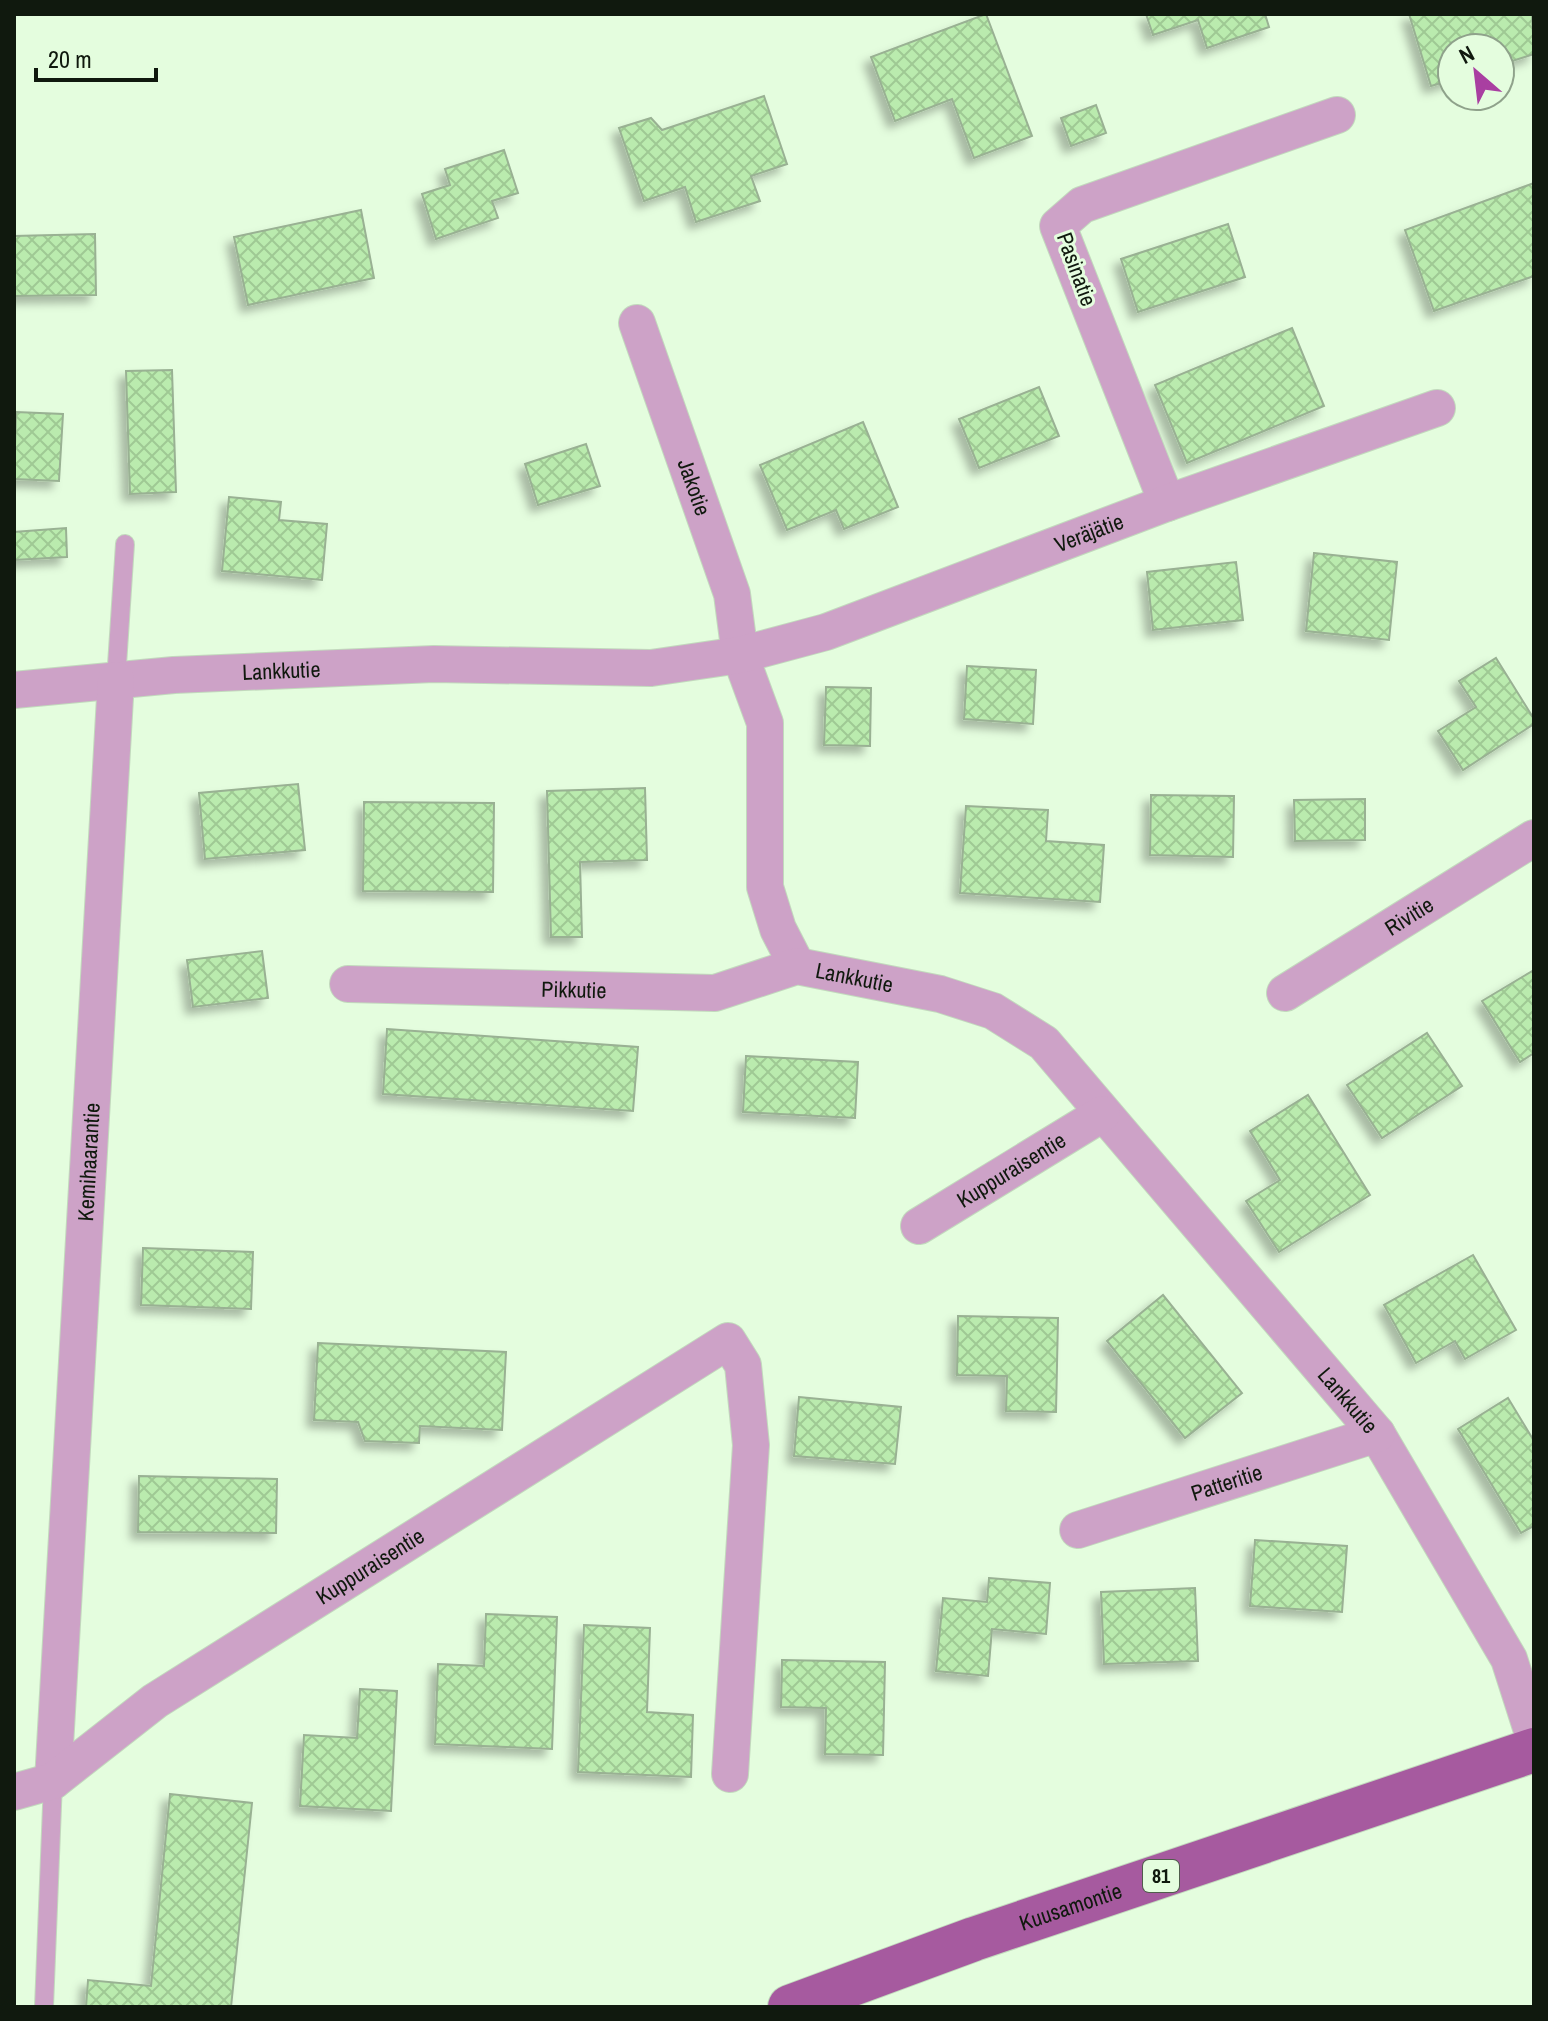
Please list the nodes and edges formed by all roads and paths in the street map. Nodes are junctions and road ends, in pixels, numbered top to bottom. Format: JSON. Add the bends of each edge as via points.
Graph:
{"nodes":[{"id":1,"x":1337,"y":115,"type":"dead end"},
{"id":2,"x":637,"y":323,"type":"dead end"},
{"id":3,"x":1437,"y":408,"type":"dead end"},
{"id":4,"x":1167,"y":503,"type":"junction"},
{"id":5,"x":125,"y":544,"type":"dead end"},
{"id":6,"x":740,"y":655,"type":"junction"},
{"id":7,"x":116,"y":680,"type":"junction"},
{"id":8,"x":14,"y":690,"type":"edge"},
{"id":9,"x":1534,"y":838,"type":"edge"},
{"id":10,"x":797,"y":966,"type":"junction"},
{"id":11,"x":348,"y":984,"type":"dead end"},
{"id":12,"x":1285,"y":993,"type":"dead end"},
{"id":13,"x":1102,"y":1114,"type":"junction"},
{"id":14,"x":919,"y":1226,"type":"dead end"},
{"id":15,"x":1377,"y":1434,"type":"junction"},
{"id":16,"x":1078,"y":1530,"type":"dead end"},
{"id":17,"x":1534,"y":1737,"type":"edge"},
{"id":18,"x":1534,"y":1750,"type":"edge"},
{"id":19,"x":730,"y":1774,"type":"dead end"},
{"id":20,"x":53,"y":1781,"type":"junction"},
{"id":21,"x":14,"y":1792,"type":"edge"},
{"id":22,"x":44,"y":2007,"type":"edge"},
{"id":23,"x":790,"y":2007,"type":"edge"}],
"edges":[{"from":1,"to":4,"type":"street","name":"Pasinatie","via":[[1082,205],[1058,226]]},
{"from":2,"to":6,"type":"street","name":"Jakotie","via":[[732,594]]},
{"from":3,"to":4,"type":"street","name":"Veräjätie"},
{"from":4,"to":6,"type":"street","name":"Veräjätie","via":[[826,632]]},
{"from":5,"to":7,"type":"lane","name":"Kemihaarantie"},
{"from":6,"to":7,"type":"street","name":"Lankkutie","via":[[651,668],[434,664]]},
{"from":6,"to":10,"type":"street","name":"Lankkutie","via":[[765,723],[765,887]]},
{"from":7,"to":8,"type":"street","name":"Lankkutie"},
{"from":7,"to":20,"type":"street","name":"Kemihaarantie"},
{"from":9,"to":12,"type":"street","name":"Rivitie"},
{"from":10,"to":11,"type":"street","name":"Pikkutie","via":[[715,993]]},
{"from":10,"to":13,"type":"street","name":"Lankkutie","via":[[940,994],[993,1011],[1044,1043]]},
{"from":13,"to":14,"type":"street","name":"Kuppuraisentie"},
{"from":13,"to":15,"type":"street","name":"Lankkutie"},
{"from":15,"to":16,"type":"street","name":"Patteritie"},
{"from":15,"to":17,"type":"street","name":"Lankkutie","via":[[1509,1659]]},
{"from":18,"to":23,"type":"main road","name":"Kuusamontie","number":"81","via":[[974,1939]]},
{"from":19,"to":20,"type":"street","name":"Kuppuraisentie","via":[[751,1445],[743,1365],[728,1341],[155,1701]]},
{"from":20,"to":21,"type":"street","name":"Kuppuraisentie"},
{"from":20,"to":22,"type":"lane"}]}
